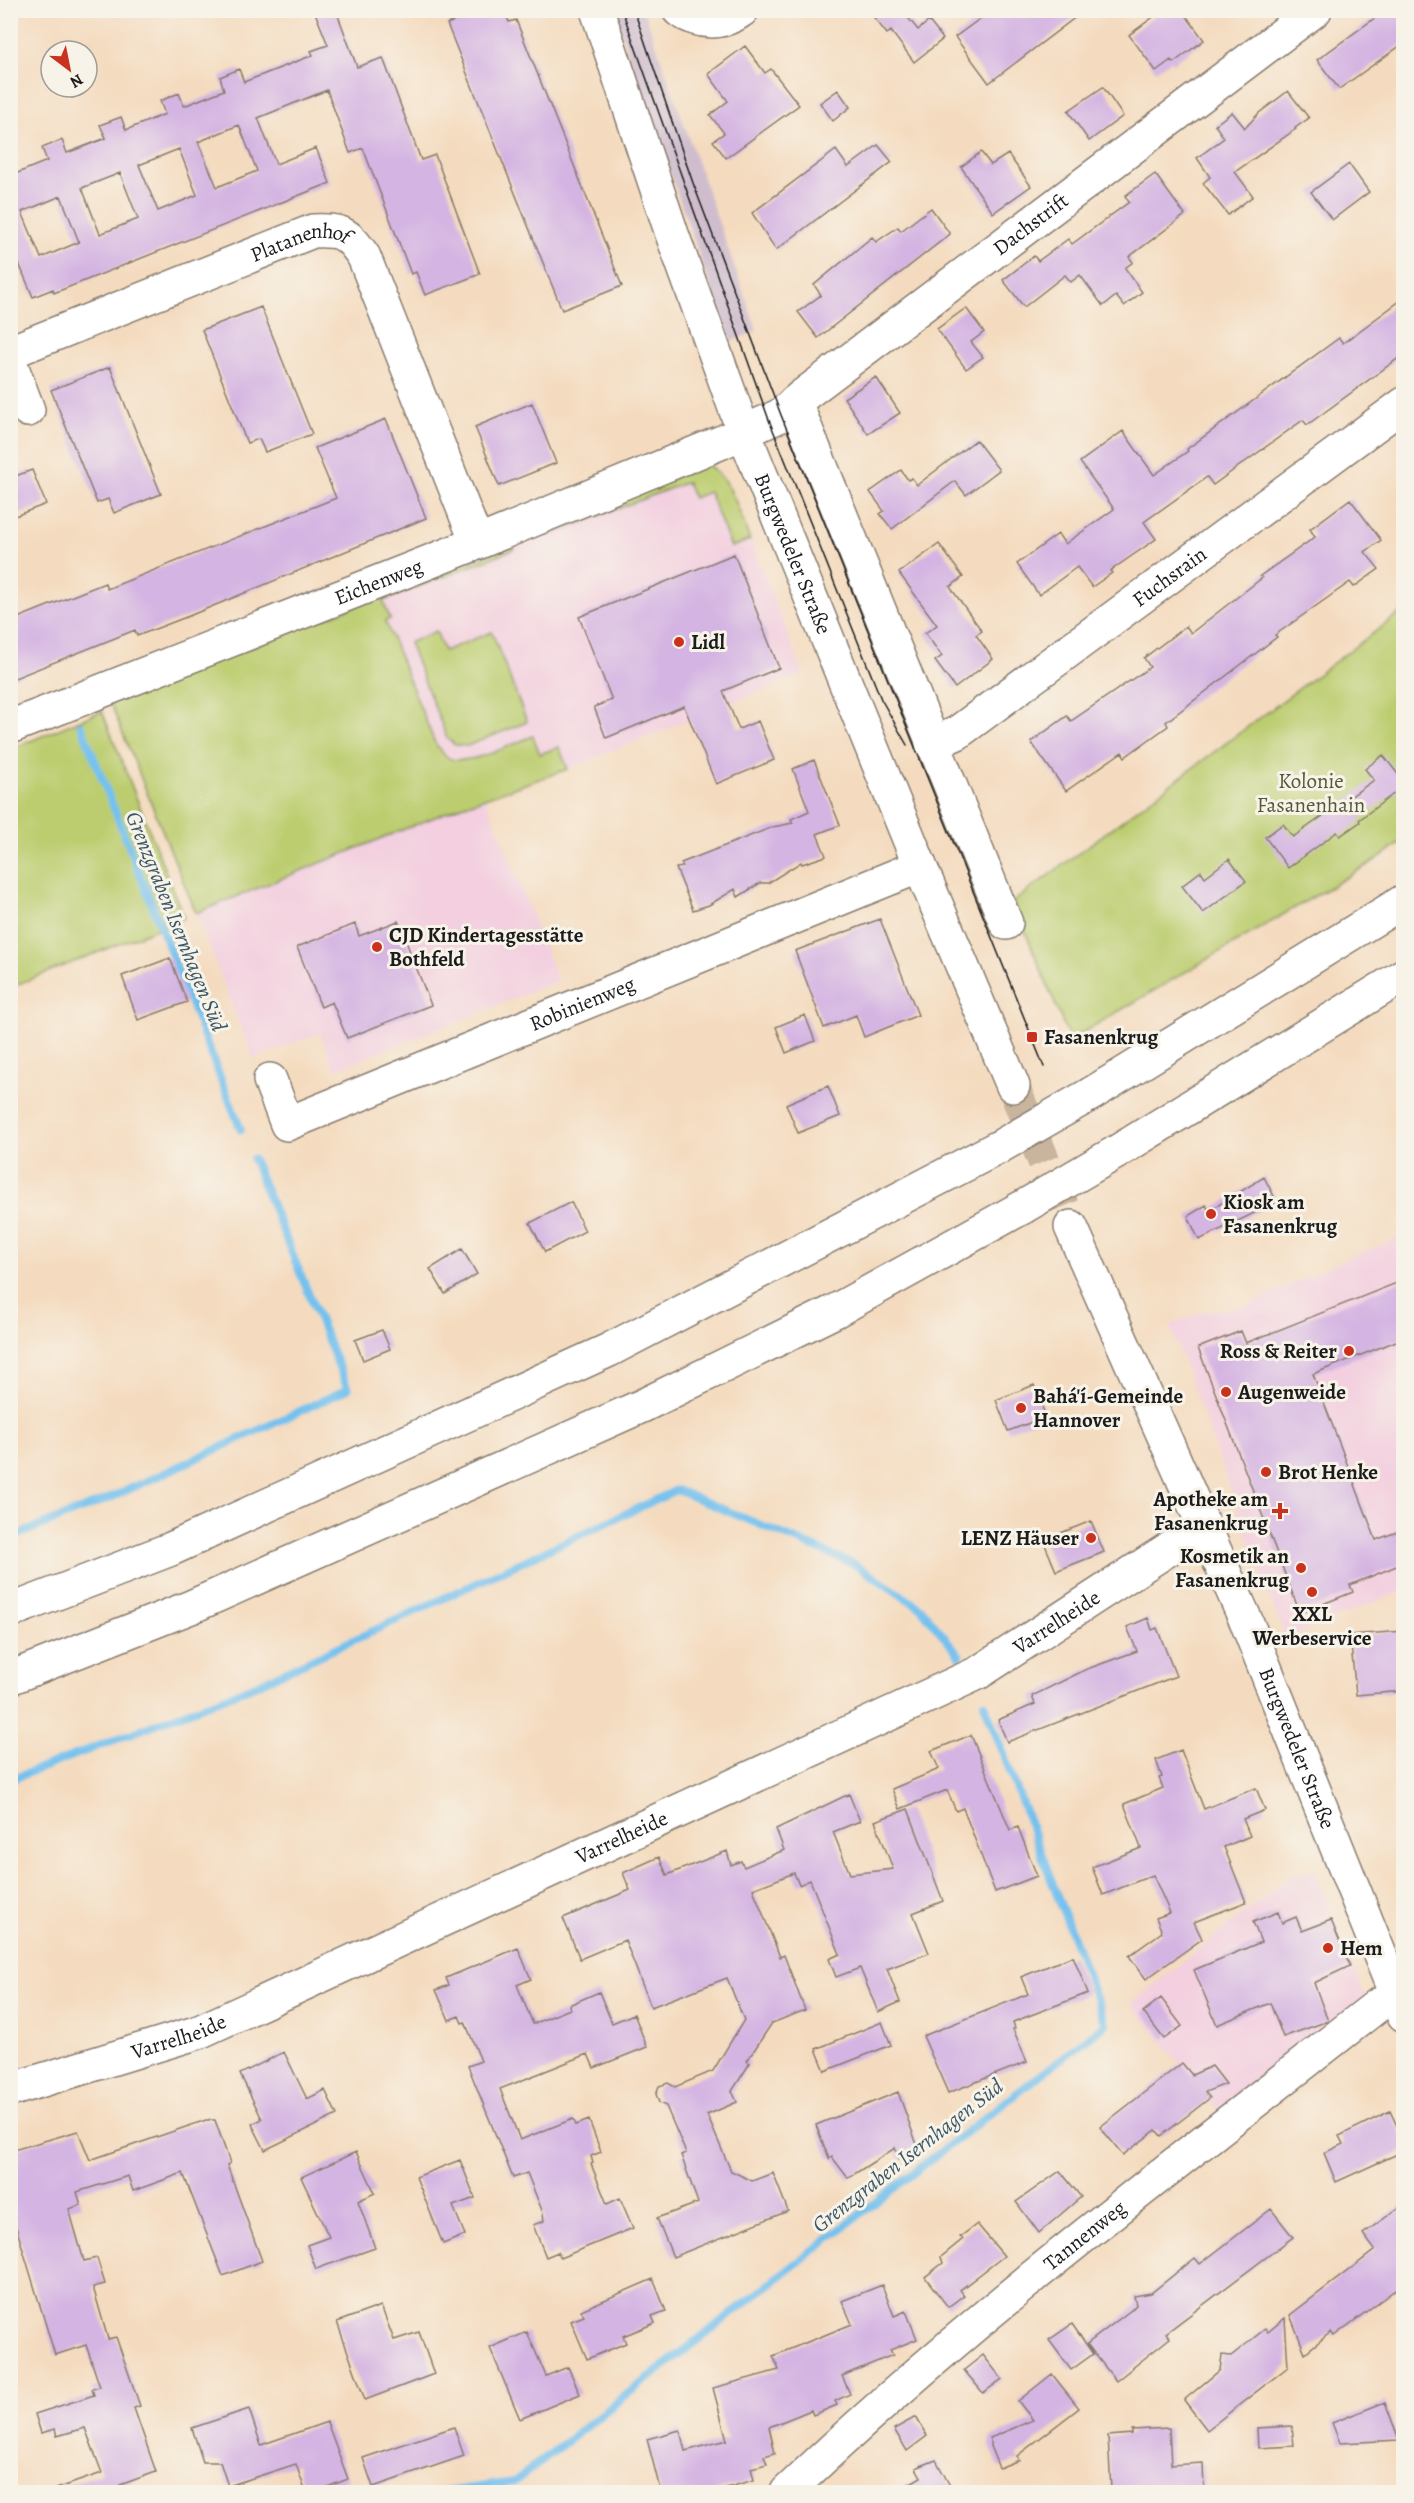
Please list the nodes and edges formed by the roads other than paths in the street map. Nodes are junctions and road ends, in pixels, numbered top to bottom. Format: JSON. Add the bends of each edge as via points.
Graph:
{"nodes":[{"id":1,"x":597,"y":10,"type":"edge"},
{"id":2,"x":742,"y":10,"type":"edge"},
{"id":3,"x":1315,"y":10,"type":"edge"},
{"id":4,"x":687,"y":15,"type":"edge"},
{"id":5,"x":10,"y":352,"type":"edge"},
{"id":6,"x":10,"y":362,"type":"edge"},
{"id":7,"x":795,"y":402,"type":"junction"},
{"id":8,"x":1404,"y":404,"type":"edge"},
{"id":9,"x":28,"y":410,"type":"dead end"},
{"id":10,"x":744,"y":433,"type":"junction"},
{"id":11,"x":477,"y":543,"type":"junction"},
{"id":12,"x":10,"y":727,"type":"edge"},
{"id":13,"x":932,"y":744,"type":"junction"},
{"id":14,"x":920,"y":866,"type":"junction"},
{"id":15,"x":1404,"y":902,"type":"edge"},
{"id":16,"x":1006,"y":922,"type":"dead end"},
{"id":17,"x":1404,"y":975,"type":"edge"},
{"id":18,"x":270,"y":1080,"type":"dead end"},
{"id":19,"x":1013,"y":1086,"type":"tunnel mouth"},
{"id":20,"x":1071,"y":1227,"type":"tunnel mouth"},
{"id":21,"x":1204,"y":1526,"type":"junction"},
{"id":22,"x":10,"y":1611,"type":"edge"},
{"id":23,"x":10,"y":1678,"type":"edge"},
{"id":24,"x":1400,"y":2006,"type":"edge"},
{"id":25,"x":10,"y":2090,"type":"edge"},
{"id":26,"x":787,"y":2493,"type":"edge"}],
"edges":[{"from":1,"to":10,"type":"main road","name":"Burgwedeler Straße"},
{"from":2,"to":4,"type":"main road","via":[[718,22]]},
{"from":3,"to":7,"type":"main road","name":"Dachstrift"},
{"from":5,"to":11,"type":"main road","name":"Platanenhof","via":[[313,231],[334,230],[351,238],[364,257]]},
{"from":6,"to":9,"type":"main road"},
{"from":7,"to":10,"type":"main road","name":"Dachstrift","via":[[781,415]]},
{"from":7,"to":13,"type":"main road"},
{"from":8,"to":13,"type":"main road","name":"Fuchsrain","via":[[957,733]]},
{"from":10,"to":11,"type":"main road","name":"Eichenweg"},
{"from":10,"to":14,"type":"main road","name":"Burgwedeler Straße"},
{"from":11,"to":12,"type":"main road","name":"Eichenweg"},
{"from":13,"to":16,"type":"main road"},
{"from":14,"to":18,"type":"main road","name":"Robinienweg","via":[[287,1124]]},
{"from":14,"to":19,"type":"main road","name":"Burgwedeler Straße"},
{"from":15,"to":22,"type":"main road","bridge":true,"via":[[999,1148],[609,1350],[171,1549]]},
{"from":17,"to":23,"type":"main road","bridge":true,"via":[[1115,1154],[835,1311],[642,1406],[191,1607]]},
{"from":20,"to":21,"type":"main road","name":"Burgwedeler Straße"},
{"from":21,"to":24,"type":"main road","name":"Burgwedeler Straße","via":[[1247,1623]]},
{"from":21,"to":25,"type":"main road","name":"Varrelheide","via":[[978,1674],[199,2032]]},
{"from":24,"to":26,"type":"main road","name":"Tannenweg","via":[[1378,2005],[949,2345]]}]}
